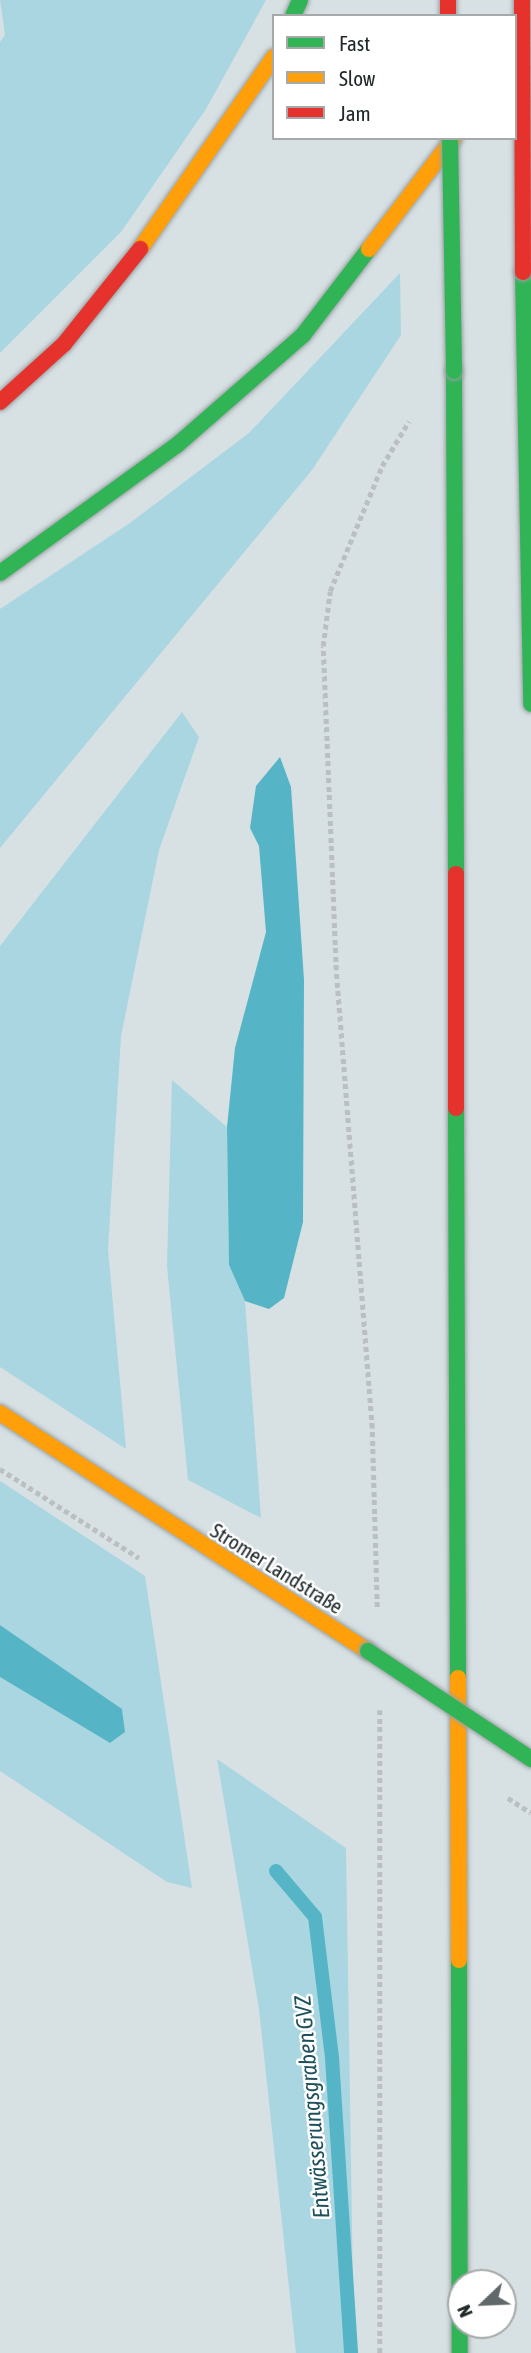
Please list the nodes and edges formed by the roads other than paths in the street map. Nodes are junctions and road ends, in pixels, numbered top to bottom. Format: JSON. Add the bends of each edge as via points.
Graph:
{"nodes":[{"id":1,"x":522,"y":0,"type":"edge"},
{"id":2,"x":527,"y":0,"type":"edge"},
{"id":3,"x":517,"y":21,"type":"edge"},
{"id":4,"x":272,"y":60,"type":"edge"},
{"id":5,"x":450,"y":140,"type":"edge"},
{"id":6,"x":452,"y":140,"type":"edge"},
{"id":7,"x":0,"y":401,"type":"edge"},
{"id":8,"x":0,"y":573,"type":"edge"},
{"id":9,"x":531,"y":704,"type":"edge"},
{"id":10,"x":0,"y":1413,"type":"edge"},
{"id":11,"x":531,"y":1759,"type":"edge"},
{"id":12,"x":460,"y":2353,"type":"edge"}],
"edges":[{"from":1,"to":9,"type":"main road","bridge":true},
{"from":2,"to":3,"type":"main road"},
{"from":4,"to":7,"type":"main road","via":[[189,187],[64,344]]},
{"from":5,"to":8,"type":"main road","via":[[303,335],[177,445]]},
{"from":6,"to":12,"type":"main road","bridge":true},
{"from":10,"to":11,"type":"main road","name":"Stromer Landstraße","bridge":true}]}
